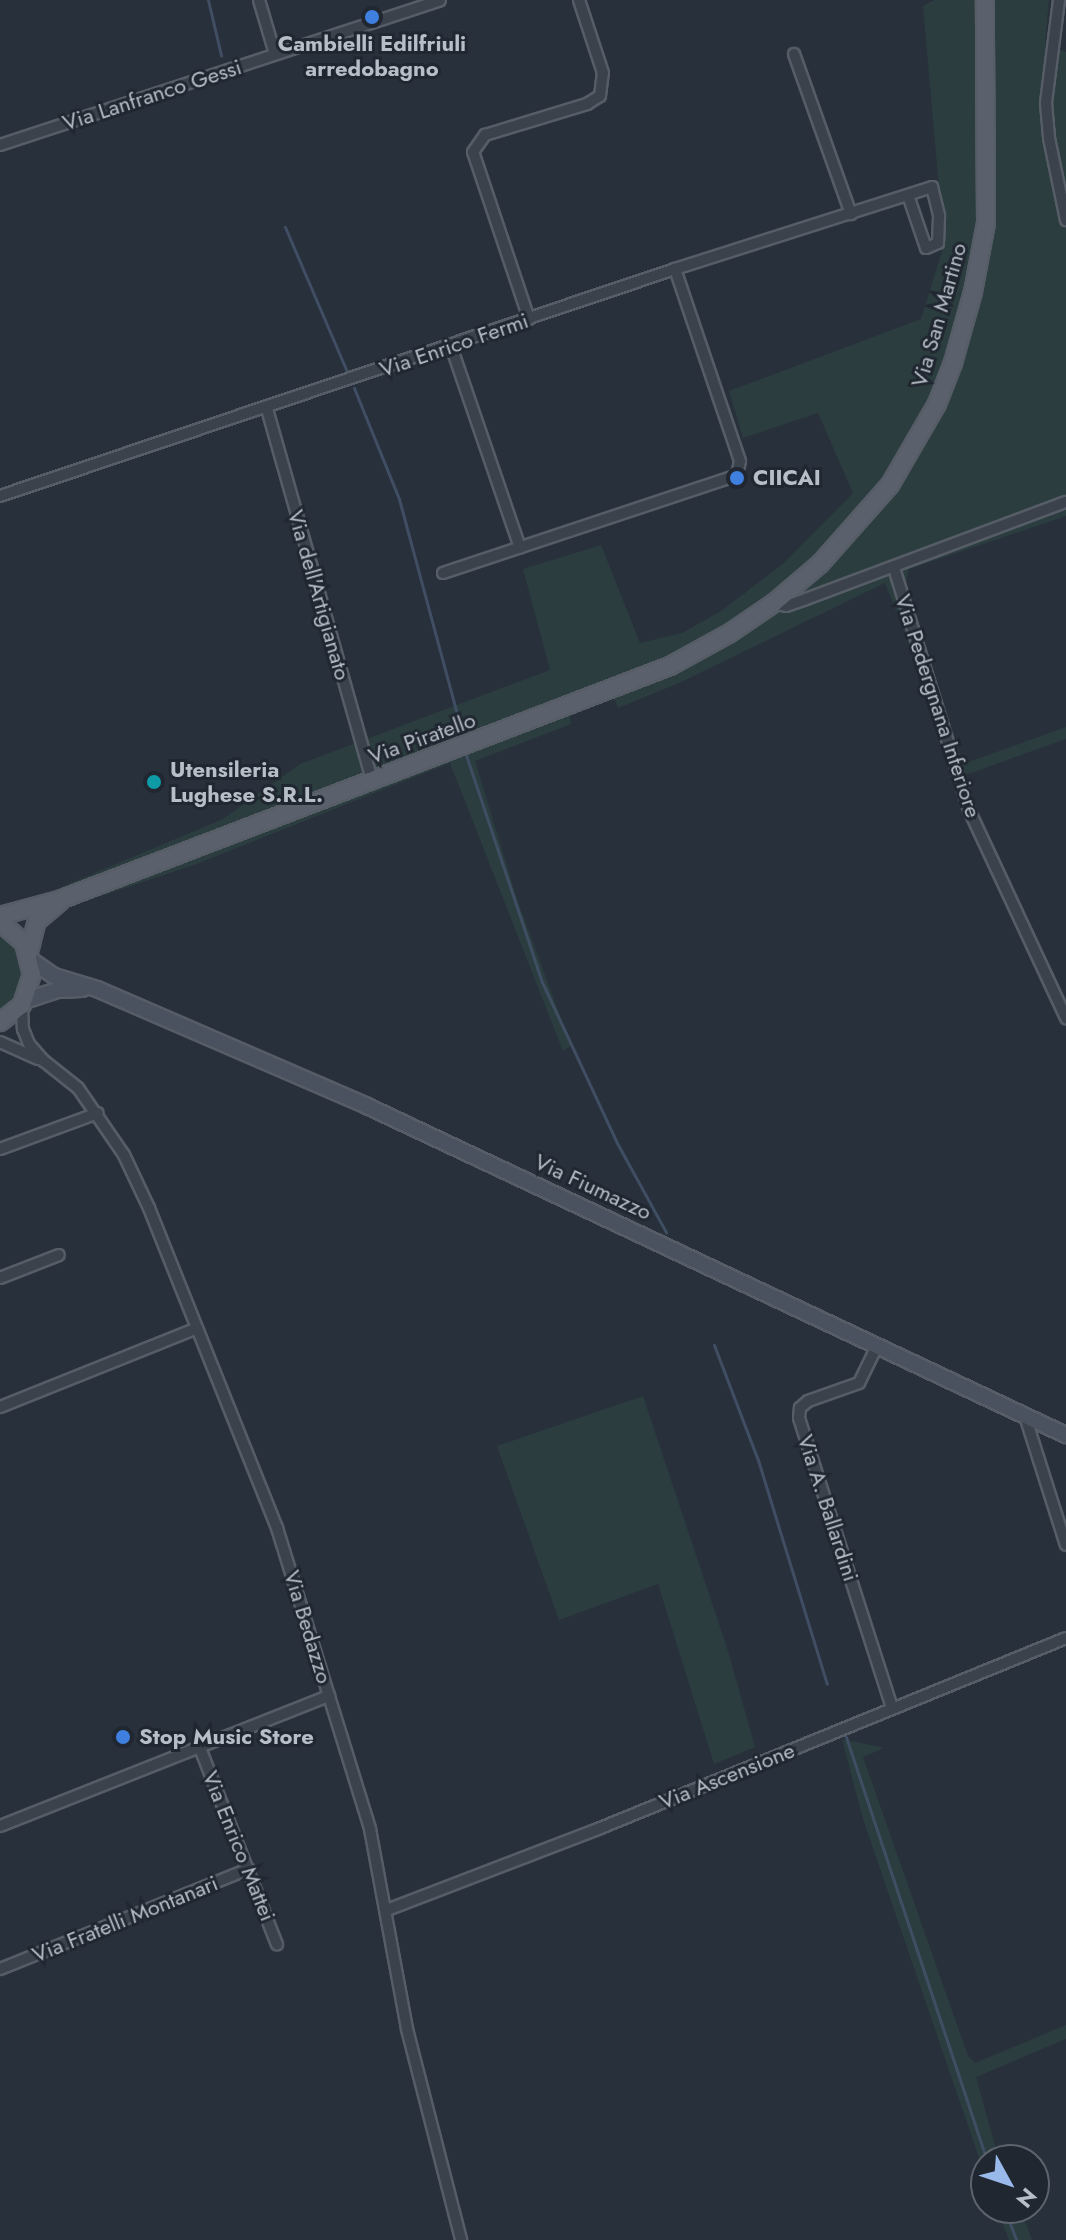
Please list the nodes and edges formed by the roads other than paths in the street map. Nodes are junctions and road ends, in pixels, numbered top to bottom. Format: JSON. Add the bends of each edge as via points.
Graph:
{"nodes":[{"id":1,"x":259,"y":0,"type":"edge"},
{"id":2,"x":440,"y":0,"type":"edge"},
{"id":3,"x":579,"y":0,"type":"edge"},
{"id":4,"x":985,"y":0,"type":"edge"},
{"id":5,"x":1059,"y":0,"type":"edge"},
{"id":6,"x":1061,"y":37,"type":"edge"},
{"id":7,"x":275,"y":54,"type":"junction"},
{"id":8,"x":794,"y":54,"type":"dead end"},
{"id":9,"x":0,"y":145,"type":"edge"},
{"id":10,"x":908,"y":195,"type":"junction"},
{"id":11,"x":851,"y":214,"type":"junction"},
{"id":12,"x":1066,"y":220,"type":"edge"},
{"id":13,"x":675,"y":269,"type":"junction"},
{"id":14,"x":529,"y":319,"type":"junction"},
{"id":15,"x":451,"y":346,"type":"junction"},
{"id":16,"x":267,"y":409,"type":"junction"},
{"id":17,"x":890,"y":485,"type":"joint"},
{"id":18,"x":0,"y":496,"type":"edge"},
{"id":19,"x":1066,"y":502,"type":"edge"},
{"id":20,"x":520,"y":548,"type":"junction"},
{"id":21,"x":894,"y":568,"type":"junction"},
{"id":22,"x":443,"y":573,"type":"dead end"},
{"id":23,"x":774,"y":603,"type":"junction"},
{"id":24,"x":372,"y":780,"type":"junction"},
{"id":25,"x":75,"y":893,"type":"junction"},
{"id":26,"x":0,"y":919,"type":"edge"},
{"id":27,"x":30,"y":956,"type":"junction"},
{"id":28,"x":97,"y":989,"type":"junction"},
{"id":29,"x":23,"y":1003,"type":"junction"},
{"id":30,"x":1066,"y":1018,"type":"edge"},
{"id":31,"x":0,"y":1022,"type":"edge"},
{"id":32,"x":0,"y":1042,"type":"edge"},
{"id":33,"x":44,"y":1061,"type":"junction"},
{"id":34,"x":98,"y":1113,"type":"junction"},
{"id":35,"x":0,"y":1149,"type":"edge"},
{"id":36,"x":59,"y":1255,"type":"dead end"},
{"id":37,"x":0,"y":1278,"type":"edge"},
{"id":38,"x":195,"y":1329,"type":"junction"},
{"id":39,"x":877,"y":1346,"type":"junction"},
{"id":40,"x":0,"y":1407,"type":"edge"},
{"id":41,"x":1025,"y":1416,"type":"junction"},
{"id":42,"x":1066,"y":1435,"type":"edge"},
{"id":43,"x":1066,"y":1545,"type":"edge"},
{"id":44,"x":1066,"y":1638,"type":"edge"},
{"id":45,"x":329,"y":1696,"type":"junction"},
{"id":46,"x":892,"y":1708,"type":"junction"},
{"id":47,"x":200,"y":1748,"type":"junction"},
{"id":48,"x":0,"y":1826,"type":"edge"},
{"id":49,"x":249,"y":1869,"type":"junction"},
{"id":50,"x":387,"y":1910,"type":"junction"},
{"id":51,"x":277,"y":1944,"type":"dead end"},
{"id":52,"x":0,"y":1969,"type":"edge"},
{"id":53,"x":461,"y":2240,"type":"edge"}],
"edges":[{"from":1,"to":7,"type":"street"},
{"from":2,"to":7,"type":"street","name":"Via Lanfranco Gessi"},
{"from":3,"to":14,"type":"street","via":[[604,81],[600,96],[485,135],[475,145],[474,159]]},
{"from":4,"to":17,"type":"main road","name":"Via San Martino","via":[[986,223],[978,265],[937,404]]},
{"from":5,"to":6,"type":"street"},
{"from":6,"to":12,"type":"street","via":[[1046,103]]},
{"from":7,"to":9,"type":"street","name":"Via Lanfranco Gessi"},
{"from":8,"to":11,"type":"street"},
{"from":10,"to":10,"type":"street","via":[[932,187],[938,243],[926,248]]},
{"from":10,"to":11,"type":"street","name":"Via Enrico Fermi"},
{"from":11,"to":13,"type":"street","name":"Via Enrico Fermi"},
{"from":13,"to":14,"type":"street","name":"Via Enrico Fermi"},
{"from":13,"to":20,"type":"street","via":[[740,471],[728,481]]},
{"from":14,"to":15,"type":"street","name":"Via Enrico Fermi"},
{"from":15,"to":16,"type":"street","name":"Via Enrico Fermi"},
{"from":15,"to":20,"type":"street"},
{"from":16,"to":18,"type":"street","name":"Via Enrico Fermi"},
{"from":16,"to":24,"type":"street","name":"Via dell'Artigianato"},
{"from":17,"to":23,"type":"main road","name":"Via Piratello","via":[[820,564]]},
{"from":19,"to":21,"type":"street","name":"Via Piratello"},
{"from":20,"to":22,"type":"street"},
{"from":21,"to":23,"type":"street","name":"Via Piratello","via":[[786,606]]},
{"from":21,"to":30,"type":"street","name":"Via Pedergnana Inferiore","via":[[969,810]]},
{"from":23,"to":24,"type":"main road","name":"Via Piratello","via":[[670,666]]},
{"from":24,"to":25,"type":"main road","name":"Via Piratello"},
{"from":25,"to":26,"type":"main road","name":"Via Piratello"},
{"from":25,"to":27,"type":"main road","name":"Via Piratello","via":[[37,921]]},
{"from":26,"to":27,"type":"main road","via":[[18,934]]},
{"from":27,"to":28,"type":"street","name":"Via Fiumazzo","via":[[54,976]]},
{"from":27,"to":29,"type":"main road","name":"Via Piratello","via":[[30,988]]},
{"from":28,"to":29,"type":"street","name":"Via Fiumazzo","via":[[57,990]]},
{"from":28,"to":39,"type":"street","name":"Via Fiumazzo","via":[[367,1106]]},
{"from":29,"to":31,"type":"main road"},
{"from":29,"to":33,"type":"street","name":"Via Bedazzo","via":[[26,1037]]},
{"from":32,"to":33,"type":"street","name":"Via Bedazzo"},
{"from":33,"to":34,"type":"street","name":"Via Bedazzo","via":[[78,1088]]},
{"from":34,"to":35,"type":"street"},
{"from":34,"to":38,"type":"street","name":"Via Bedazzo","via":[[149,1208]]},
{"from":36,"to":37,"type":"street"},
{"from":38,"to":40,"type":"street"},
{"from":38,"to":45,"type":"street","name":"Via Bedazzo","via":[[277,1528]]},
{"from":39,"to":41,"type":"street","name":"Via Fiumazzo"},
{"from":39,"to":46,"type":"street","name":"Via A. Ballardini","via":[[859,1383],[808,1401],[799,1418]]},
{"from":41,"to":42,"type":"street","name":"Via Fiumazzo"},
{"from":41,"to":43,"type":"street"},
{"from":44,"to":46,"type":"street","name":"Via Ascensione"},
{"from":45,"to":47,"type":"street","name":"Via Enrico Mattei"},
{"from":45,"to":50,"type":"street","name":"Via Bedazzo","via":[[370,1829]]},
{"from":46,"to":50,"type":"street","name":"Via Ascensione"},
{"from":47,"to":48,"type":"street","name":"Via Enrico Mattei"},
{"from":47,"to":49,"type":"street","name":"Via Enrico Mattei"},
{"from":49,"to":51,"type":"street","name":"Via Enrico Mattei"},
{"from":49,"to":52,"type":"street","name":"Via Fratelli Montanari"},
{"from":50,"to":53,"type":"street","name":"Via Bedazzo","via":[[407,2029]]}]}
